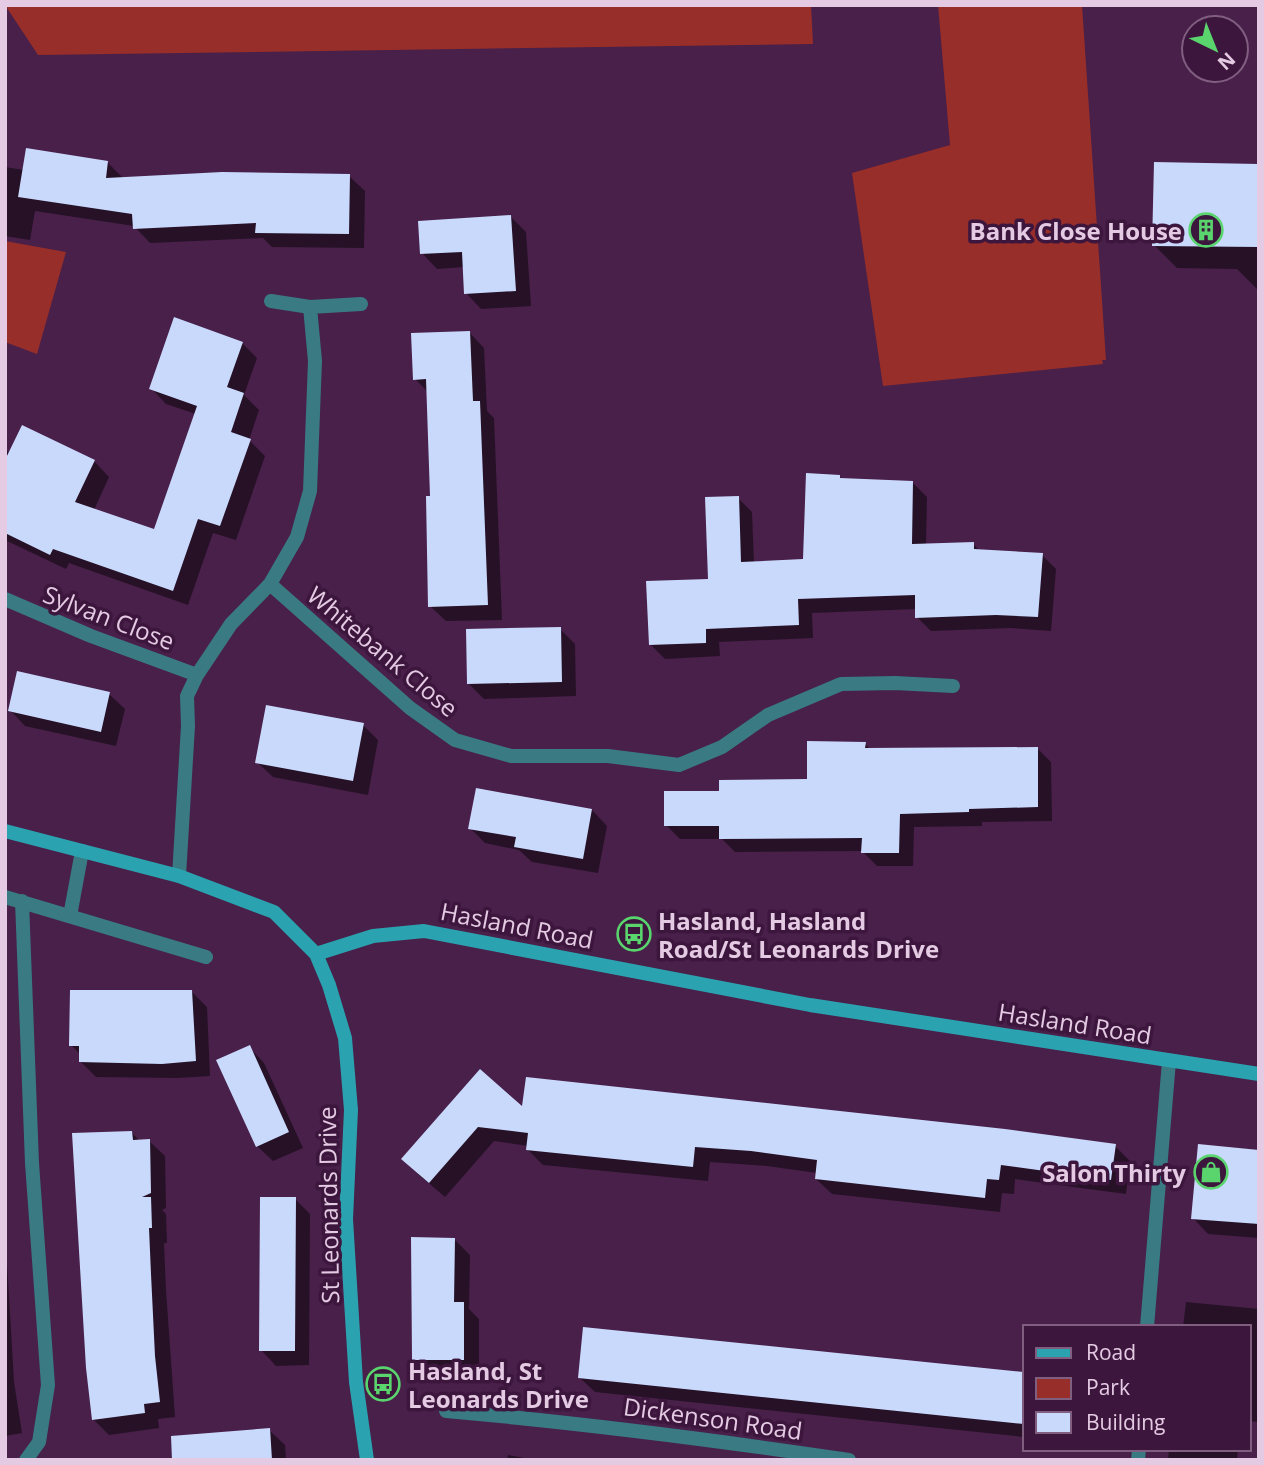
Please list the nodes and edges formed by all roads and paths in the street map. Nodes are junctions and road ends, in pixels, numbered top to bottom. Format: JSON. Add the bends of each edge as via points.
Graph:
{"nodes":[{"id":1,"x":271,"y":301,"type":"dead end"},
{"id":2,"x":361,"y":304,"type":"dead end"},
{"id":3,"x":310,"y":307,"type":"junction"},
{"id":4,"x":270,"y":584,"type":"junction"},
{"id":5,"x":5,"y":599,"type":"edge"},
{"id":6,"x":197,"y":675,"type":"junction"},
{"id":7,"x":953,"y":686,"type":"dead end"},
{"id":8,"x":5,"y":831,"type":"edge"},
{"id":9,"x":82,"y":851,"type":"junction"},
{"id":10,"x":179,"y":876,"type":"junction"},
{"id":11,"x":5,"y":897,"type":"edge"},
{"id":12,"x":22,"y":901,"type":"junction"},
{"id":13,"x":70,"y":916,"type":"junction"},
{"id":14,"x":316,"y":954,"type":"junction"},
{"id":15,"x":206,"y":957,"type":"dead end"},
{"id":16,"x":1169,"y":1062,"type":"junction"},
{"id":17,"x":1259,"y":1074,"type":"edge"},
{"id":18,"x":1147,"y":1325,"type":"edge"},
{"id":19,"x":446,"y":1411,"type":"dead end"},
{"id":20,"x":26,"y":1460,"type":"edge"},
{"id":21,"x":367,"y":1460,"type":"edge"},
{"id":22,"x":849,"y":1460,"type":"edge"}],
"edges":[{"from":1,"to":3,"type":"street"},
{"from":2,"to":3,"type":"street"},
{"from":3,"to":4,"type":"street","via":[[314,361],[310,491],[297,537]]},
{"from":4,"to":6,"type":"street","via":[[231,624]]},
{"from":4,"to":7,"type":"street","name":"Whitebank Close","via":[[410,708],[454,740],[511,756],[608,756],[679,765],[722,747],[768,715],[841,684]]},
{"from":5,"to":6,"type":"street","name":"Sylvan Close"},
{"from":6,"to":10,"type":"street","via":[[187,696]]},
{"from":8,"to":9,"type":"main road"},
{"from":9,"to":10,"type":"main road"},
{"from":9,"to":13,"type":"street"},
{"from":10,"to":14,"type":"main road","via":[[274,912]]},
{"from":11,"to":12,"type":"street"},
{"from":12,"to":13,"type":"street"},
{"from":12,"to":20,"type":"street","via":[[32,1163],[48,1385],[39,1442]]},
{"from":13,"to":15,"type":"street"},
{"from":14,"to":16,"type":"main road","name":"Hasland Road","via":[[373,936],[424,931],[810,1004]]},
{"from":14,"to":21,"type":"main road","name":"St Leonards Drive","via":[[345,1038],[351,1110],[346,1219],[356,1382]]},
{"from":16,"to":17,"type":"main road","name":"Hasland Road"},
{"from":16,"to":18,"type":"street"},
{"from":19,"to":22,"type":"street","name":"Dickenson Road"}]}
